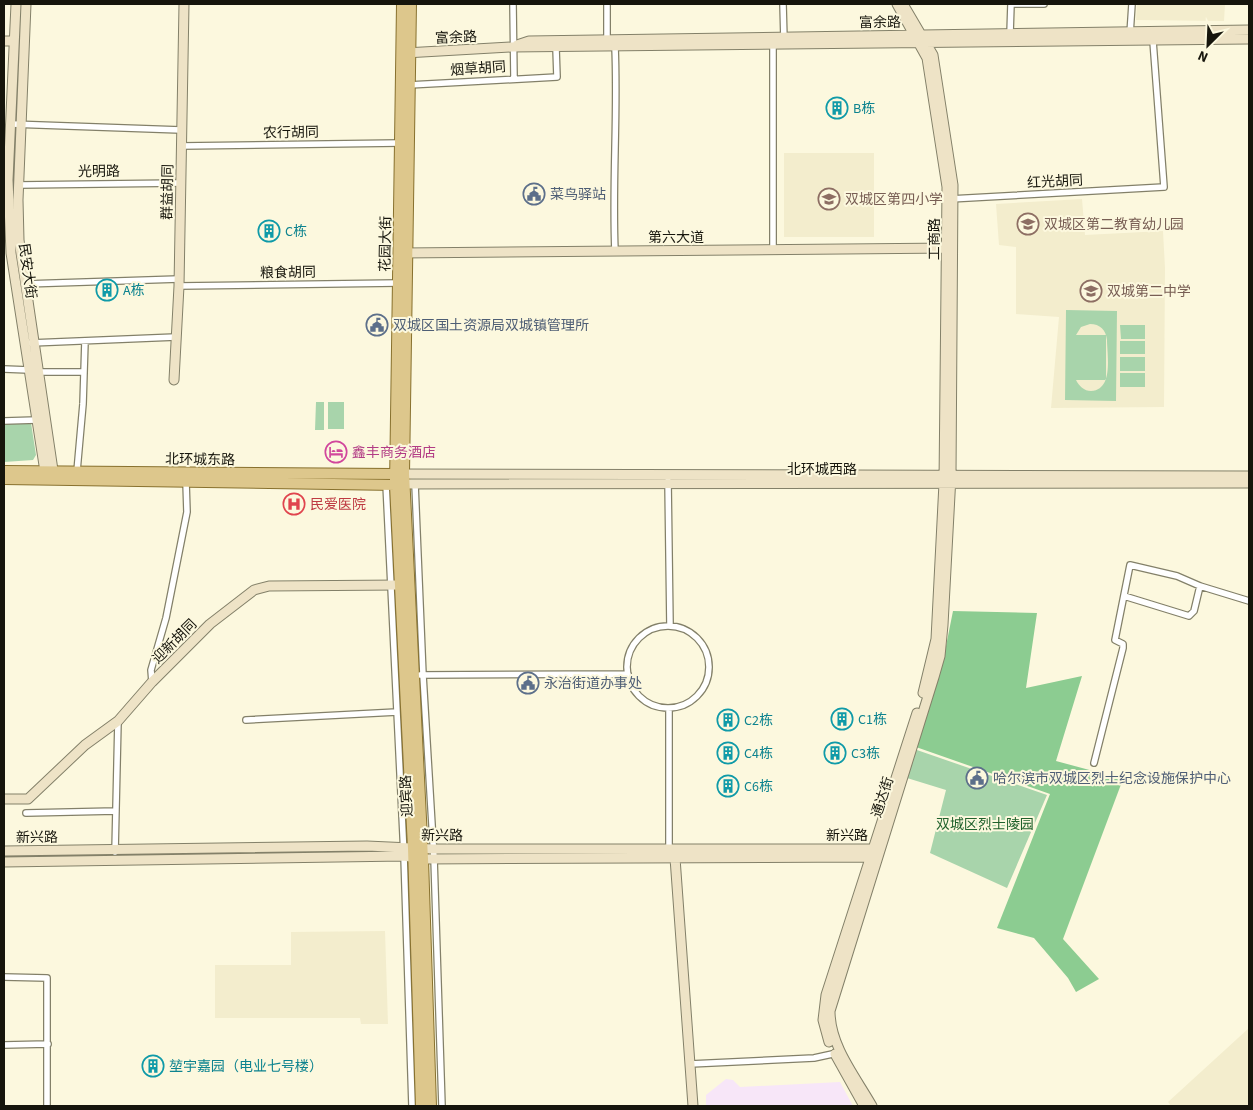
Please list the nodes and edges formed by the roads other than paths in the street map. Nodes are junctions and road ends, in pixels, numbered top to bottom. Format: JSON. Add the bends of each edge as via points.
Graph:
{"nodes":[{"id":1,"x":16,"y":4,"type":"edge"},
{"id":2,"x":26,"y":4,"type":"edge"},
{"id":3,"x":184,"y":4,"type":"edge"},
{"id":4,"x":402,"y":4,"type":"edge"},
{"id":5,"x":411,"y":4,"type":"edge"},
{"id":6,"x":512,"y":4,"type":"edge"},
{"id":7,"x":607,"y":4,"type":"edge"},
{"id":8,"x":783,"y":4,"type":"edge"},
{"id":9,"x":897,"y":4,"type":"edge"},
{"id":10,"x":903,"y":4,"type":"edge"},
{"id":11,"x":1011,"y":4,"type":"edge"},
{"id":12,"x":1044,"y":4,"type":"edge"},
{"id":13,"x":1132,"y":4,"type":"edge"},
{"id":14,"x":1249,"y":30,"type":"edge"},
{"id":15,"x":1010,"y":34,"type":"junction"},
{"id":16,"x":1130,"y":37,"type":"junction"},
{"id":17,"x":920,"y":39,"type":"junction"},
{"id":18,"x":1249,"y":39,"type":"edge"},
{"id":19,"x":607,"y":40,"type":"junction"},
{"id":20,"x":1153,"y":40,"type":"junction"},
{"id":21,"x":4,"y":41,"type":"edge"},
{"id":22,"x":14,"y":41,"type":"junction"},
{"id":23,"x":784,"y":41,"type":"junction"},
{"id":24,"x":773,"y":45,"type":"junction"},
{"id":25,"x":512,"y":47,"type":"junction"},
{"id":26,"x":556,"y":48,"type":"junction"},
{"id":27,"x":615,"y":48,"type":"junction"},
{"id":28,"x":405,"y":53,"type":"junction"},
{"id":29,"x":514,"y":78,"type":"junction"},
{"id":30,"x":405,"y":85,"type":"junction"},
{"id":31,"x":15,"y":124,"type":"junction"},
{"id":32,"x":181,"y":130,"type":"junction"},
{"id":33,"x":400,"y":143,"type":"junction"},
{"id":34,"x":181,"y":146,"type":"junction"},
{"id":35,"x":181,"y":182,"type":"junction"},
{"id":36,"x":19,"y":185,"type":"junction"},
{"id":37,"x":951,"y":199,"type":"junction"},
{"id":38,"x":951,"y":248,"type":"junction"},
{"id":39,"x":773,"y":250,"type":"junction"},
{"id":40,"x":615,"y":251,"type":"junction"},
{"id":41,"x":403,"y":252,"type":"junction"},
{"id":42,"x":8,"y":265,"type":"edge"},
{"id":43,"x":179,"y":282,"type":"junction"},
{"id":44,"x":398,"y":283,"type":"junction"},
{"id":45,"x":25,"y":284,"type":"junction"},
{"id":46,"x":176,"y":337,"type":"junction"},
{"id":47,"x":85,"y":341,"type":"junction"},
{"id":48,"x":30,"y":343,"type":"junction"},
{"id":49,"x":4,"y":369,"type":"edge"},
{"id":50,"x":34,"y":371,"type":"junction"},
{"id":51,"x":84,"y":372,"type":"junction"},
{"id":52,"x":174,"y":380,"type":"dead end"},
{"id":53,"x":37,"y":420,"type":"junction"},
{"id":54,"x":4,"y":421,"type":"edge"},
{"id":55,"x":4,"y":471,"type":"edge"},
{"id":56,"x":76,"y":471,"type":"junction"},
{"id":57,"x":50,"y":475,"type":"junction"},
{"id":58,"x":1249,"y":476,"type":"edge"},
{"id":59,"x":4,"y":479,"type":"edge"},
{"id":60,"x":668,"y":479,"type":"junction"},
{"id":61,"x":948,"y":479,"type":"junction"},
{"id":62,"x":397,"y":480,"type":"junction"},
{"id":63,"x":186,"y":482,"type":"junction"},
{"id":64,"x":1249,"y":483,"type":"edge"},
{"id":65,"x":415,"y":484,"type":"junction"},
{"id":66,"x":395,"y":585,"type":"junction"},
{"id":67,"x":1200,"y":586,"type":"junction"},
{"id":68,"x":1124,"y":596,"type":"junction"},
{"id":69,"x":1249,"y":601,"type":"edge"},
{"id":70,"x":670,"y":626,"type":"junction"},
{"id":71,"x":628,"y":674,"type":"junction"},
{"id":72,"x":414,"y":675,"type":"junction"},
{"id":73,"x":152,"y":682,"type":"junction"},
{"id":74,"x":400,"y":709,"type":"junction"},
{"id":75,"x":669,"y":709,"type":"junction"},
{"id":76,"x":246,"y":720,"type":"dead end"},
{"id":77,"x":118,"y":721,"type":"junction"},
{"id":78,"x":1094,"y":763,"type":"dead end"},
{"id":79,"x":4,"y":799,"type":"edge"},
{"id":80,"x":116,"y":812,"type":"junction"},
{"id":81,"x":26,"y":813,"type":"dead end"},
{"id":82,"x":115,"y":850,"type":"junction"},
{"id":83,"x":4,"y":851,"type":"edge"},
{"id":84,"x":418,"y":853,"type":"junction"},
{"id":85,"x":875,"y":853,"type":"junction"},
{"id":86,"x":672,"y":854,"type":"junction"},
{"id":87,"x":116,"y":861,"type":"junction"},
{"id":88,"x":4,"y":862,"type":"edge"},
{"id":89,"x":4,"y":977,"type":"edge"},
{"id":90,"x":48,"y":1044,"type":"junction"},
{"id":91,"x":4,"y":1045,"type":"edge"},
{"id":92,"x":838,"y":1053,"type":"junction"},
{"id":93,"x":690,"y":1064,"type":"junction"},
{"id":94,"x":46,"y":1106,"type":"edge"},
{"id":95,"x":412,"y":1106,"type":"edge"},
{"id":96,"x":421,"y":1106,"type":"edge"},
{"id":97,"x":431,"y":1106,"type":"edge"},
{"id":98,"x":442,"y":1106,"type":"edge"},
{"id":99,"x":693,"y":1106,"type":"edge"},
{"id":100,"x":864,"y":1106,"type":"edge"},
{"id":101,"x":872,"y":1106,"type":"edge"}],
"edges":[{"from":1,"to":22,"type":"main road","name":"民安大街"},
{"from":2,"to":31,"type":"main road","name":"民安大街"},
{"from":3,"to":32,"type":"main road","name":"群益胡同"},
{"from":4,"to":28,"type":"main road","name":"花园大街"},
{"from":5,"to":28,"type":"main road","name":"花园大街"},
{"from":6,"to":25,"type":"street"},
{"from":7,"to":19,"type":"street"},
{"from":8,"to":23,"type":"street"},
{"from":9,"to":17,"type":"main road","name":"工商路"},
{"from":10,"to":17,"type":"main road","name":"工商路"},
{"from":11,"to":12,"type":"street"},
{"from":11,"to":15,"type":"street"},
{"from":13,"to":16,"type":"street"},
{"from":14,"to":16,"type":"main road","name":"富余路"},
{"from":15,"to":16,"type":"main road","name":"富余路"},
{"from":15,"to":17,"type":"main road","name":"富余路"},
{"from":16,"to":17,"type":"main road","name":"富余路"},
{"from":16,"to":20,"type":"main road","name":"富余路"},
{"from":17,"to":23,"type":"main road","name":"富余路"},
{"from":17,"to":37,"type":"main road","name":"工商路","via":[[933,55],[937,74]]},
{"from":18,"to":20,"type":"main road","name":"富余路"},
{"from":19,"to":23,"type":"main road","name":"富余路"},
{"from":19,"to":25,"type":"main road","name":"富余路","via":[[528,41]]},
{"from":20,"to":37,"type":"street","name":"红光胡同","via":[[1164,187]]},
{"from":21,"to":22,"type":"main road"},
{"from":22,"to":31,"type":"main road","name":"民安大街"},
{"from":23,"to":24,"type":"main road","name":"富余路"},
{"from":24,"to":27,"type":"main road","name":"富余路"},
{"from":24,"to":39,"type":"street"},
{"from":25,"to":26,"type":"main road","name":"富余路"},
{"from":25,"to":28,"type":"main road","name":"富余路"},
{"from":25,"to":29,"type":"street"},
{"from":26,"to":27,"type":"main road","name":"富余路"},
{"from":26,"to":29,"type":"street","name":"烟草胡同","via":[[557,77]]},
{"from":27,"to":40,"type":"street"},
{"from":28,"to":30,"type":"main road","name":"花园大街"},
{"from":29,"to":30,"type":"street","name":"烟草胡同"},
{"from":30,"to":33,"type":"main road","name":"花园大街"},
{"from":30,"to":41,"type":"main road","name":"花园大街"},
{"from":31,"to":32,"type":"street"},
{"from":31,"to":36,"type":"main road","name":"民安大街"},
{"from":31,"to":42,"type":"main road","name":"民安大街","via":[[8,197]]},
{"from":32,"to":34,"type":"main road","name":"群益胡同"},
{"from":33,"to":34,"type":"street","name":"农行胡同"},
{"from":33,"to":41,"type":"main road","name":"花园大街"},
{"from":34,"to":35,"type":"main road","name":"群益胡同"},
{"from":35,"to":36,"type":"street","name":"光明路"},
{"from":35,"to":43,"type":"main road","name":"群益胡同"},
{"from":36,"to":45,"type":"main road","name":"民安大街","via":[[19,240]]},
{"from":37,"to":38,"type":"main road","name":"工商路"},
{"from":38,"to":39,"type":"main road","name":"第六大道"},
{"from":38,"to":61,"type":"main road","name":"工商路"},
{"from":39,"to":40,"type":"main road","name":"第六大道"},
{"from":40,"to":41,"type":"main road","name":"第六大道"},
{"from":41,"to":44,"type":"main road","name":"花园大街"},
{"from":41,"to":62,"type":"main road","name":"花园大街"},
{"from":42,"to":48,"type":"main road","name":"民安大街"},
{"from":43,"to":44,"type":"street","name":"粮食胡同"},
{"from":43,"to":45,"type":"street","name":"粮食胡同"},
{"from":43,"to":46,"type":"main road","name":"群益胡同"},
{"from":44,"to":62,"type":"main road","name":"花园大街"},
{"from":45,"to":48,"type":"main road","name":"民安大街"},
{"from":46,"to":47,"type":"street"},
{"from":46,"to":52,"type":"main road","name":"群益胡同"},
{"from":47,"to":48,"type":"street"},
{"from":47,"to":51,"type":"street"},
{"from":48,"to":50,"type":"main road","name":"民安大街"},
{"from":49,"to":50,"type":"street"},
{"from":50,"to":51,"type":"street"},
{"from":50,"to":53,"type":"main road","name":"民安大街"},
{"from":50,"to":57,"type":"main road","name":"民安大街"},
{"from":51,"to":56,"type":"street"},
{"from":53,"to":54,"type":"street"},
{"from":53,"to":57,"type":"main road","name":"民安大街"},
{"from":55,"to":57,"type":"main road","name":"北环城东路"},
{"from":56,"to":57,"type":"main road","name":"北环城东路"},
{"from":56,"to":62,"type":"main road","name":"北环城东路"},
{"from":57,"to":59,"type":"main road","name":"北环城东路"},
{"from":57,"to":63,"type":"main road","name":"北环城东路"},
{"from":58,"to":61,"type":"main road","name":"北环城西路"},
{"from":60,"to":61,"type":"main road","name":"北环城西路"},
{"from":60,"to":62,"type":"main road","name":"北环城西路"},
{"from":60,"to":65,"type":"main road","name":"北环城西路"},
{"from":60,"to":70,"type":"street"},
{"from":61,"to":64,"type":"main road","name":"北环城西路"},
{"from":61,"to":85,"type":"main road","name":"通达街","via":[[940,656]]},
{"from":62,"to":63,"type":"main road","name":"北环城东路"},
{"from":62,"to":65,"type":"main road","name":"北环城西路"},
{"from":62,"to":66,"type":"main road","name":"迎宾路"},
{"from":62,"to":72,"type":"main road","name":"迎宾路"},
{"from":63,"to":73,"type":"street","via":[[186,512],[166,618],[151,670]]},
{"from":65,"to":72,"type":"street"},
{"from":66,"to":72,"type":"main road","name":"迎宾路"},
{"from":66,"to":73,"type":"main road","name":"迎新胡同","via":[[269,586],[254,590],[210,624]]},
{"from":66,"to":74,"type":"street"},
{"from":67,"to":68,"type":"street","via":[[1194,611],[1188,616]]},
{"from":67,"to":68,"type":"street","via":[[1177,576],[1130,565]]},
{"from":67,"to":69,"type":"street"},
{"from":68,"to":78,"type":"street","via":[[1115,640],[1123,644],[1123,648]]},
{"from":70,"to":71,"type":"street","via":[[645,633],[635,642],[629,654]]},
{"from":70,"to":75,"type":"street","via":[[696,636],[710,661],[709,675],[700,694],[683,706]]},
{"from":71,"to":72,"type":"street"},
{"from":71,"to":75,"type":"street","via":[[635,692],[644,701]]},
{"from":72,"to":74,"type":"main road","name":"迎宾路"},
{"from":72,"to":84,"type":"main road","name":"迎宾路"},
{"from":73,"to":77,"type":"main road","name":"迎新胡同"},
{"from":74,"to":76,"type":"street"},
{"from":74,"to":84,"type":"main road","name":"迎宾路"},
{"from":75,"to":86,"type":"street"},
{"from":77,"to":79,"type":"main road","name":"迎新胡同","via":[[85,746],[28,799]]},
{"from":77,"to":80,"type":"street"},
{"from":80,"to":81,"type":"street"},
{"from":80,"to":82,"type":"street"},
{"from":82,"to":83,"type":"main road","name":"新兴路"},
{"from":82,"to":84,"type":"main road","name":"新兴路"},
{"from":82,"to":87,"type":"street"},
{"from":84,"to":86,"type":"main road","name":"新兴路"},
{"from":84,"to":87,"type":"main road","name":"新兴路"},
{"from":84,"to":95,"type":"street"},
{"from":84,"to":96,"type":"main road","name":"迎宾路"},
{"from":84,"to":97,"type":"main road","name":"迎宾路"},
{"from":84,"to":98,"type":"street"},
{"from":85,"to":86,"type":"main road","name":"新兴路"},
{"from":85,"to":92,"type":"main road","name":"通达街","via":[[830,1011]]},
{"from":86,"to":93,"type":"main road"},
{"from":87,"to":88,"type":"main road","name":"新兴路"},
{"from":89,"to":90,"type":"street","via":[[47,978]]},
{"from":90,"to":91,"type":"street"},
{"from":90,"to":94,"type":"street"},
{"from":92,"to":93,"type":"street","via":[[814,1058]]},
{"from":92,"to":100,"type":"main road","name":"通达街"},
{"from":92,"to":101,"type":"main road","name":"通达街"},
{"from":93,"to":99,"type":"main road"}]}
